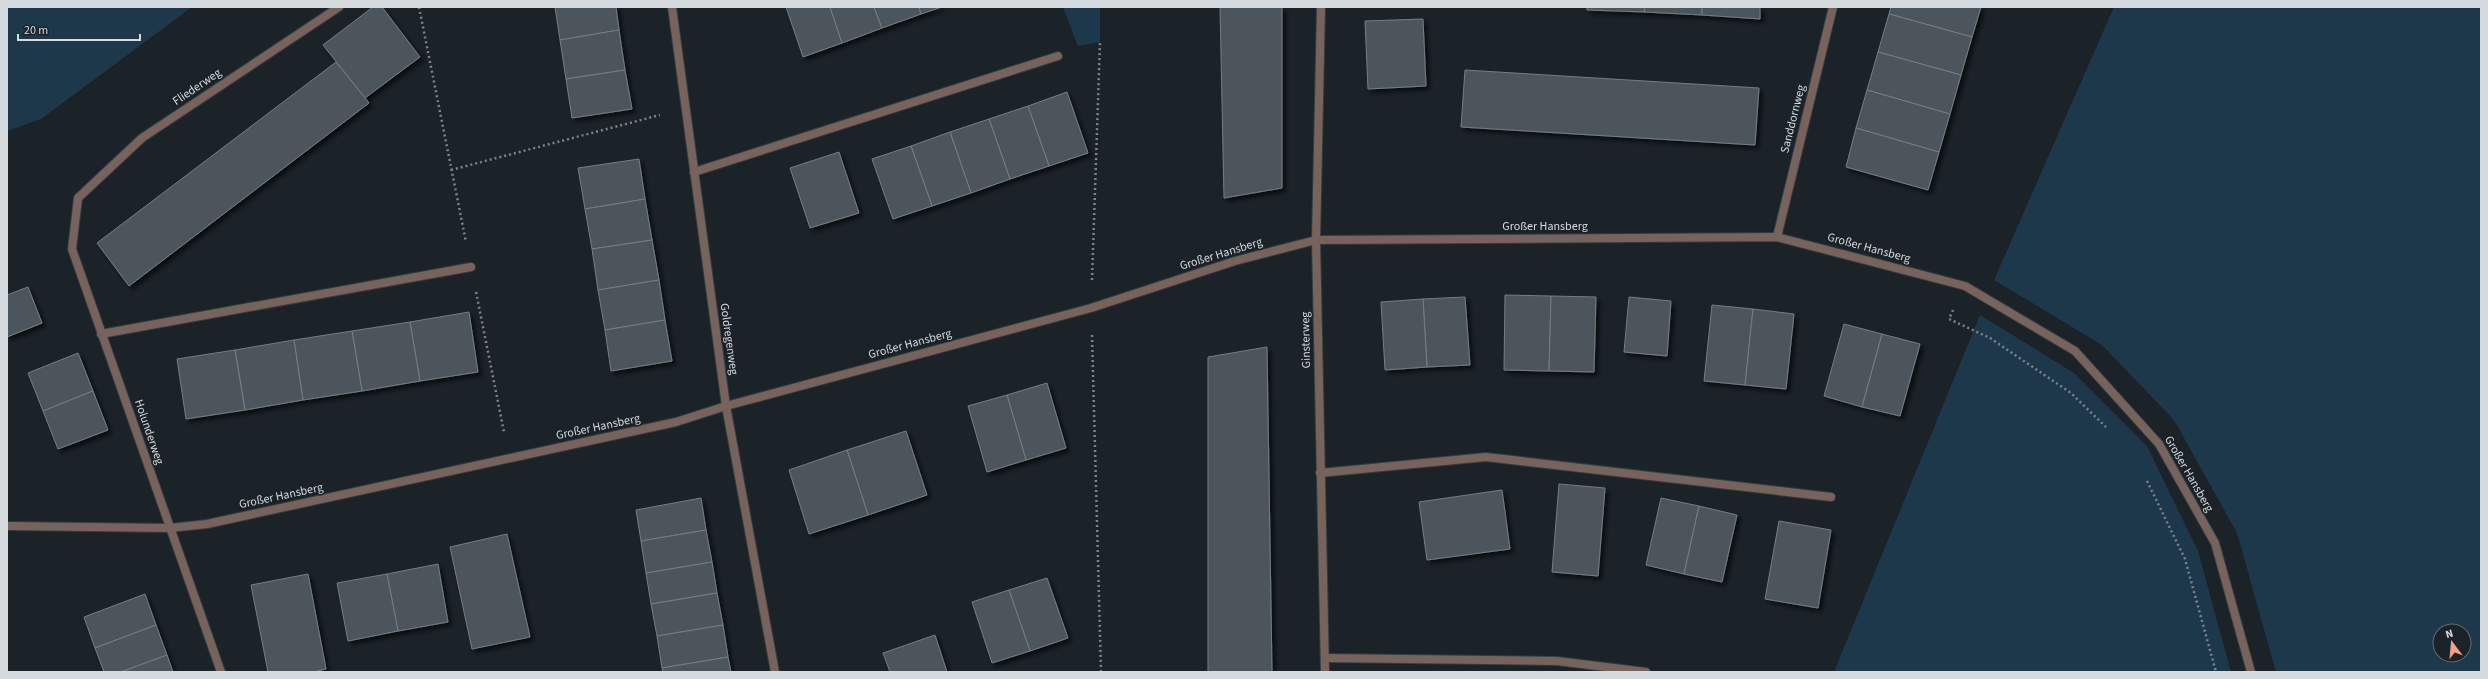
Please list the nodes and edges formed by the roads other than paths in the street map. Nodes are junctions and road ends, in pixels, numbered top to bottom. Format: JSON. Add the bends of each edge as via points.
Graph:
{"nodes":[{"id":1,"x":339,"y":7,"type":"edge"},
{"id":2,"x":672,"y":7,"type":"edge"},
{"id":3,"x":1321,"y":7,"type":"edge"},
{"id":4,"x":1833,"y":7,"type":"edge"},
{"id":5,"x":1058,"y":56,"type":"dead end"},
{"id":6,"x":694,"y":172,"type":"junction"},
{"id":7,"x":78,"y":198,"type":"joint"},
{"id":8,"x":1777,"y":237,"type":"junction"},
{"id":9,"x":1316,"y":240,"type":"junction"},
{"id":10,"x":471,"y":267,"type":"road end"},
{"id":11,"x":102,"y":334,"type":"junction"},
{"id":12,"x":726,"y":406,"type":"junction"},
{"id":13,"x":1320,"y":473,"type":"junction"},
{"id":14,"x":1831,"y":497,"type":"dead end"},
{"id":15,"x":7,"y":526,"type":"edge"},
{"id":16,"x":170,"y":528,"type":"junction"},
{"id":17,"x":1325,"y":658,"type":"junction"},
{"id":18,"x":221,"y":672,"type":"edge"},
{"id":19,"x":775,"y":672,"type":"edge"},
{"id":20,"x":1325,"y":672,"type":"edge"},
{"id":21,"x":1646,"y":672,"type":"edge"},
{"id":22,"x":2251,"y":672,"type":"edge"}],
"edges":[{"from":1,"to":7,"type":"street","name":"Fliederweg","via":[[142,138]]},
{"from":2,"to":6,"type":"street","name":"Goldregenweg"},
{"from":3,"to":9,"type":"street","name":"Ginsterweg"},
{"from":4,"to":8,"type":"street","name":"Sanddornweg"},
{"from":5,"to":6,"type":"street"},
{"from":6,"to":12,"type":"street","name":"Goldregenweg"},
{"from":7,"to":11,"type":"street","name":"Holunderweg","via":[[72,249]]},
{"from":8,"to":9,"type":"street","name":"Großer Hansberg"},
{"from":8,"to":22,"type":"street","name":"Großer Hansberg","via":[[1965,286],[2075,351],[2159,444],[2215,543]]},
{"from":9,"to":12,"type":"street","name":"Großer Hansberg","via":[[1235,261],[1091,308]]},
{"from":9,"to":13,"type":"street","name":"Ginsterweg"},
{"from":10,"to":11,"type":"street"},
{"from":11,"to":16,"type":"street","name":"Holunderweg"},
{"from":12,"to":16,"type":"street","name":"Großer Hansberg","via":[[676,422],[207,524]]},
{"from":12,"to":19,"type":"street","name":"Goldregenweg"},
{"from":13,"to":14,"type":"street","via":[[1486,457]]},
{"from":13,"to":17,"type":"street","name":"Ginsterweg"},
{"from":15,"to":16,"type":"street","name":"Großer Hansberg"},
{"from":16,"to":18,"type":"street","name":"Holunderweg"},
{"from":17,"to":20,"type":"street","name":"Ginsterweg"},
{"from":17,"to":21,"type":"street","via":[[1557,661]]}]}
